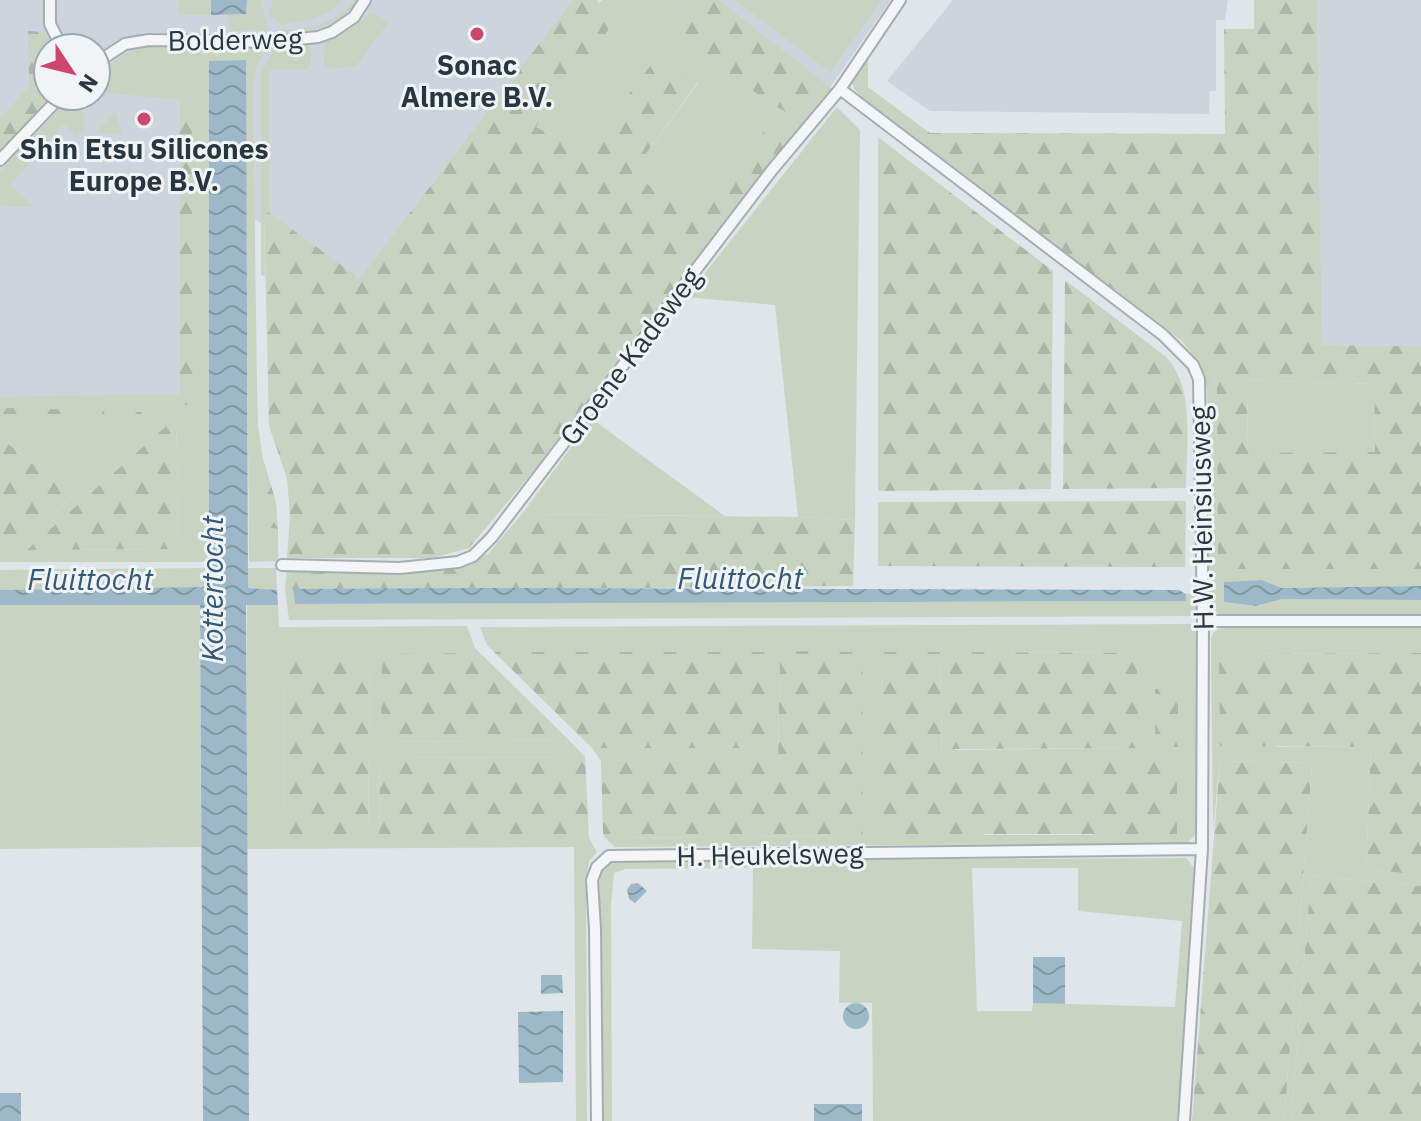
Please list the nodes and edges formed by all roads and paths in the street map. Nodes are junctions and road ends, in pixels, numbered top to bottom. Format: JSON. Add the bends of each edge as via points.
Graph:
{"nodes":[{"id":1,"x":50,"y":0,"type":"edge"},
{"id":2,"x":365,"y":0,"type":"edge"},
{"id":3,"x":900,"y":0,"type":"edge"},
{"id":4,"x":54,"y":32,"type":"edge"},
{"id":5,"x":112,"y":53,"type":"edge"},
{"id":6,"x":840,"y":89,"type":"junction"},
{"id":7,"x":46,"y":112,"type":"edge"},
{"id":8,"x":0,"y":160,"type":"edge"},
{"id":9,"x":282,"y":565,"type":"dead end"},
{"id":10,"x":1203,"y":621,"type":"junction"},
{"id":11,"x":1421,"y":621,"type":"edge"},
{"id":12,"x":1202,"y":849,"type":"junction"},
{"id":13,"x":597,"y":1121,"type":"edge"},
{"id":14,"x":1184,"y":1121,"type":"edge"}],
"edges":[{"from":1,"to":4,"type":"street"},
{"from":2,"to":5,"type":"street","name":"Bolderweg","via":[[354,17],[318,37],[269,42],[149,40]]},
{"from":3,"to":6,"type":"street","name":"Groene Kadeweg"},
{"from":6,"to":9,"type":"street","name":"Groene Kadeweg","via":[[473,556],[400,568]]},
{"from":6,"to":10,"type":"street","name":"H.W. Heinsiusweg","via":[[1163,335],[1193,365],[1199,379]]},
{"from":7,"to":8,"type":"street"},
{"from":10,"to":11,"type":"street"},
{"from":10,"to":12,"type":"street","name":"H.W. Heinsiusweg"},
{"from":12,"to":13,"type":"street","name":"H. Heukelsweg","via":[[609,856],[592,880]]},
{"from":12,"to":14,"type":"street","name":"H.W. Heinsiusweg"}]}
